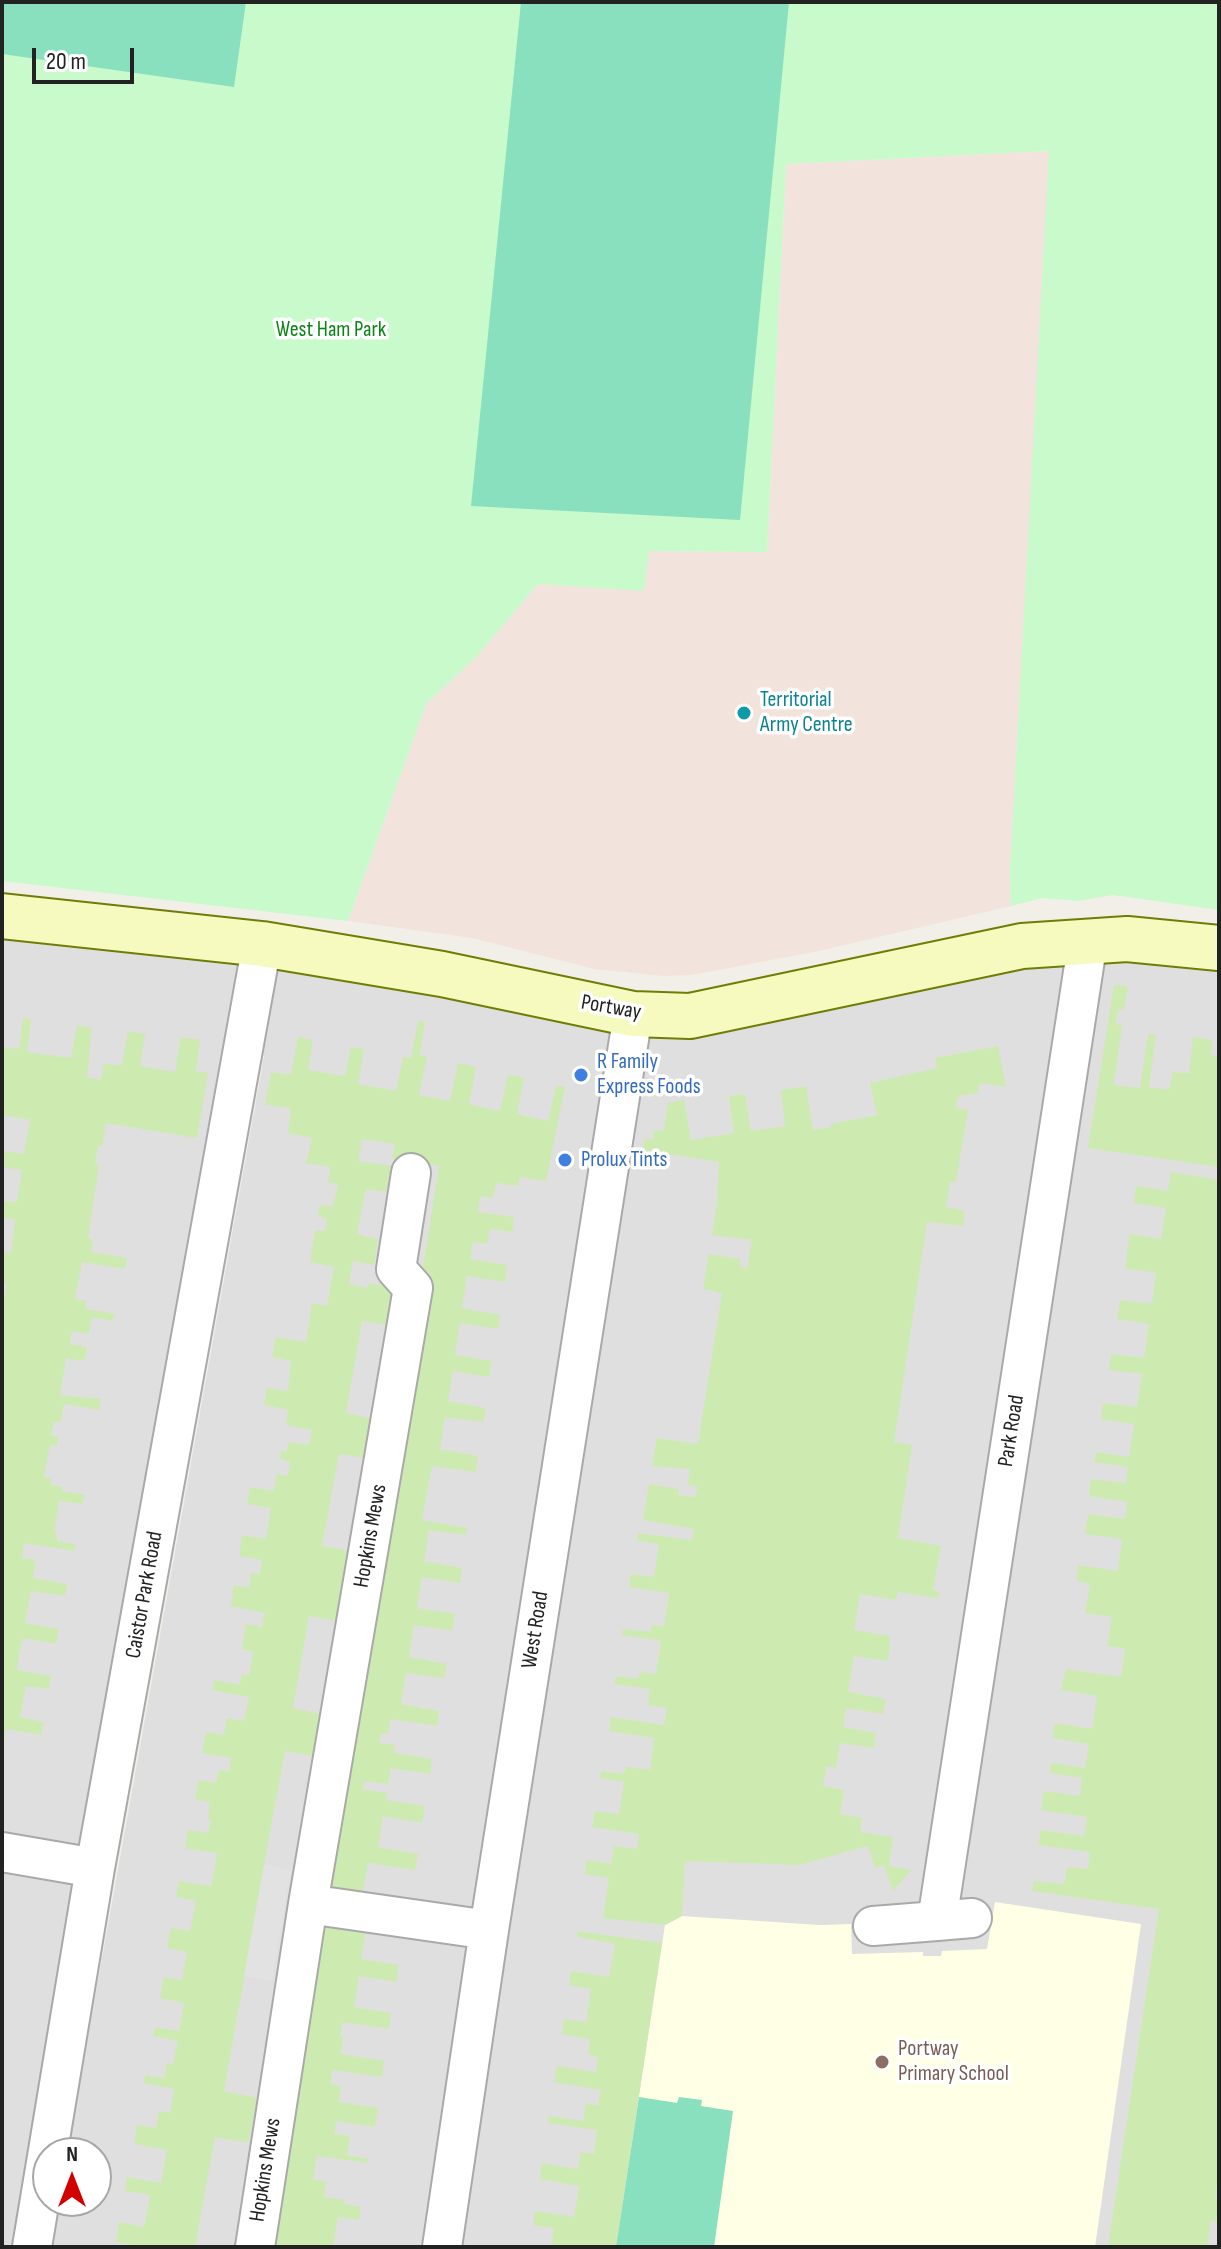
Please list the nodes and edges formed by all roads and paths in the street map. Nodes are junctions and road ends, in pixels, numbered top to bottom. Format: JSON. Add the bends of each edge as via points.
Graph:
{"nodes":[{"id":1,"x":2,"y":916,"type":"edge"},
{"id":2,"x":1088,"y":940,"type":"junction"},
{"id":3,"x":262,"y":944,"type":"junction"},
{"id":4,"x":1219,"y":948,"type":"edge"},
{"id":5,"x":633,"y":1014,"type":"junction"},
{"id":6,"x":411,"y":1173,"type":"dead end"},
{"id":7,"x":2,"y":1852,"type":"edge"},
{"id":8,"x":95,"y":1868,"type":"junction"},
{"id":9,"x":308,"y":1904,"type":"junction"},
{"id":10,"x":873,"y":1926,"type":"dead end"},
{"id":11,"x":489,"y":1930,"type":"junction"},
{"id":12,"x":32,"y":2247,"type":"edge"},
{"id":13,"x":255,"y":2247,"type":"edge"},
{"id":14,"x":442,"y":2247,"type":"edge"}],
"edges":[{"from":1,"to":3,"type":"main road","name":"Portway"},
{"from":2,"to":4,"type":"main road","name":"Portway"},
{"from":2,"to":5,"type":"main road","name":"Portway","via":[[1022,946],[690,1016]]},
{"from":2,"to":10,"type":"street","name":"Park Road","via":[[954,1920]]},
{"from":3,"to":5,"type":"main road","name":"Portway"},
{"from":3,"to":8,"type":"street","name":"Caistor Park Road"},
{"from":5,"to":11,"type":"street","name":"West Road"},
{"from":6,"to":9,"type":"street","name":"Hopkins Mews","via":[[396,1269],[413,1288]]},
{"from":7,"to":8,"type":"street"},
{"from":8,"to":12,"type":"street","name":"Caistor Park Road"},
{"from":9,"to":11,"type":"street"},
{"from":9,"to":13,"type":"street","name":"Hopkins Mews"},
{"from":11,"to":14,"type":"street","name":"West Road"}]}
